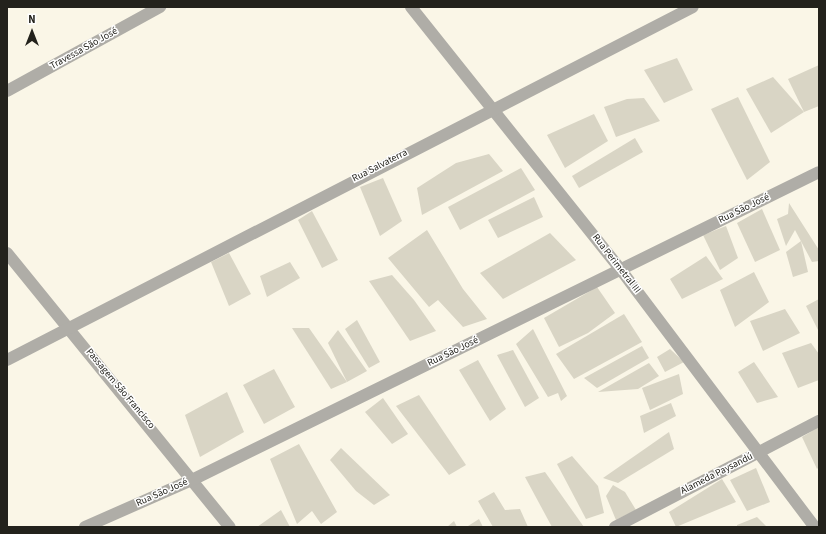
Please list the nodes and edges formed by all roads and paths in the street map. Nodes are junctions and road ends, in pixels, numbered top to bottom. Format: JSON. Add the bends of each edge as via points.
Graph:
{"nodes":[{"id":1,"x":160,"y":7,"type":"edge"},
{"id":2,"x":411,"y":7,"type":"edge"},
{"id":3,"x":693,"y":7,"type":"edge"},
{"id":4,"x":7,"y":91,"type":"edge"},
{"id":5,"x":493,"y":108,"type":"junction"},
{"id":6,"x":819,"y":172,"type":"edge"},
{"id":7,"x":7,"y":253,"type":"edge"},
{"id":8,"x":621,"y":270,"type":"junction"},
{"id":9,"x":69,"y":328,"type":"junction"},
{"id":10,"x":7,"y":360,"type":"edge"},
{"id":11,"x":819,"y":421,"type":"edge"},
{"id":12,"x":760,"y":452,"type":"junction"},
{"id":13,"x":194,"y":479,"type":"junction"},
{"id":14,"x":85,"y":527,"type":"edge"},
{"id":15,"x":230,"y":527,"type":"edge"},
{"id":16,"x":615,"y":527,"type":"edge"},
{"id":17,"x":815,"y":527,"type":"edge"}],
"edges":[{"from":1,"to":4,"type":"street","name":"Travessa São José"},
{"from":2,"to":5,"type":"street","name":"Rua Perimetral III"},
{"from":3,"to":5,"type":"street","name":"Rua Salvaterra"},
{"from":5,"to":8,"type":"street","name":"Rua Perimetral III"},
{"from":5,"to":9,"type":"street","name":"Rua Salvaterra"},
{"from":6,"to":8,"type":"street","name":"Rua São José"},
{"from":7,"to":9,"type":"street","name":"Passagem São Francisco"},
{"from":8,"to":12,"type":"street","name":"Rua Perimetral III"},
{"from":8,"to":13,"type":"street","name":"Rua São José"},
{"from":9,"to":10,"type":"street","name":"Rua Salvaterra"},
{"from":9,"to":13,"type":"street","name":"Passagem São Francisco"},
{"from":11,"to":12,"type":"street","name":"Alameda Paysandú"},
{"from":12,"to":16,"type":"street","name":"Alameda Paysandú"},
{"from":12,"to":17,"type":"street","name":"Rua Perimetral III"},
{"from":13,"to":14,"type":"street","name":"Rua São José"},
{"from":13,"to":15,"type":"street","name":"Passagem São Francisco"}]}
